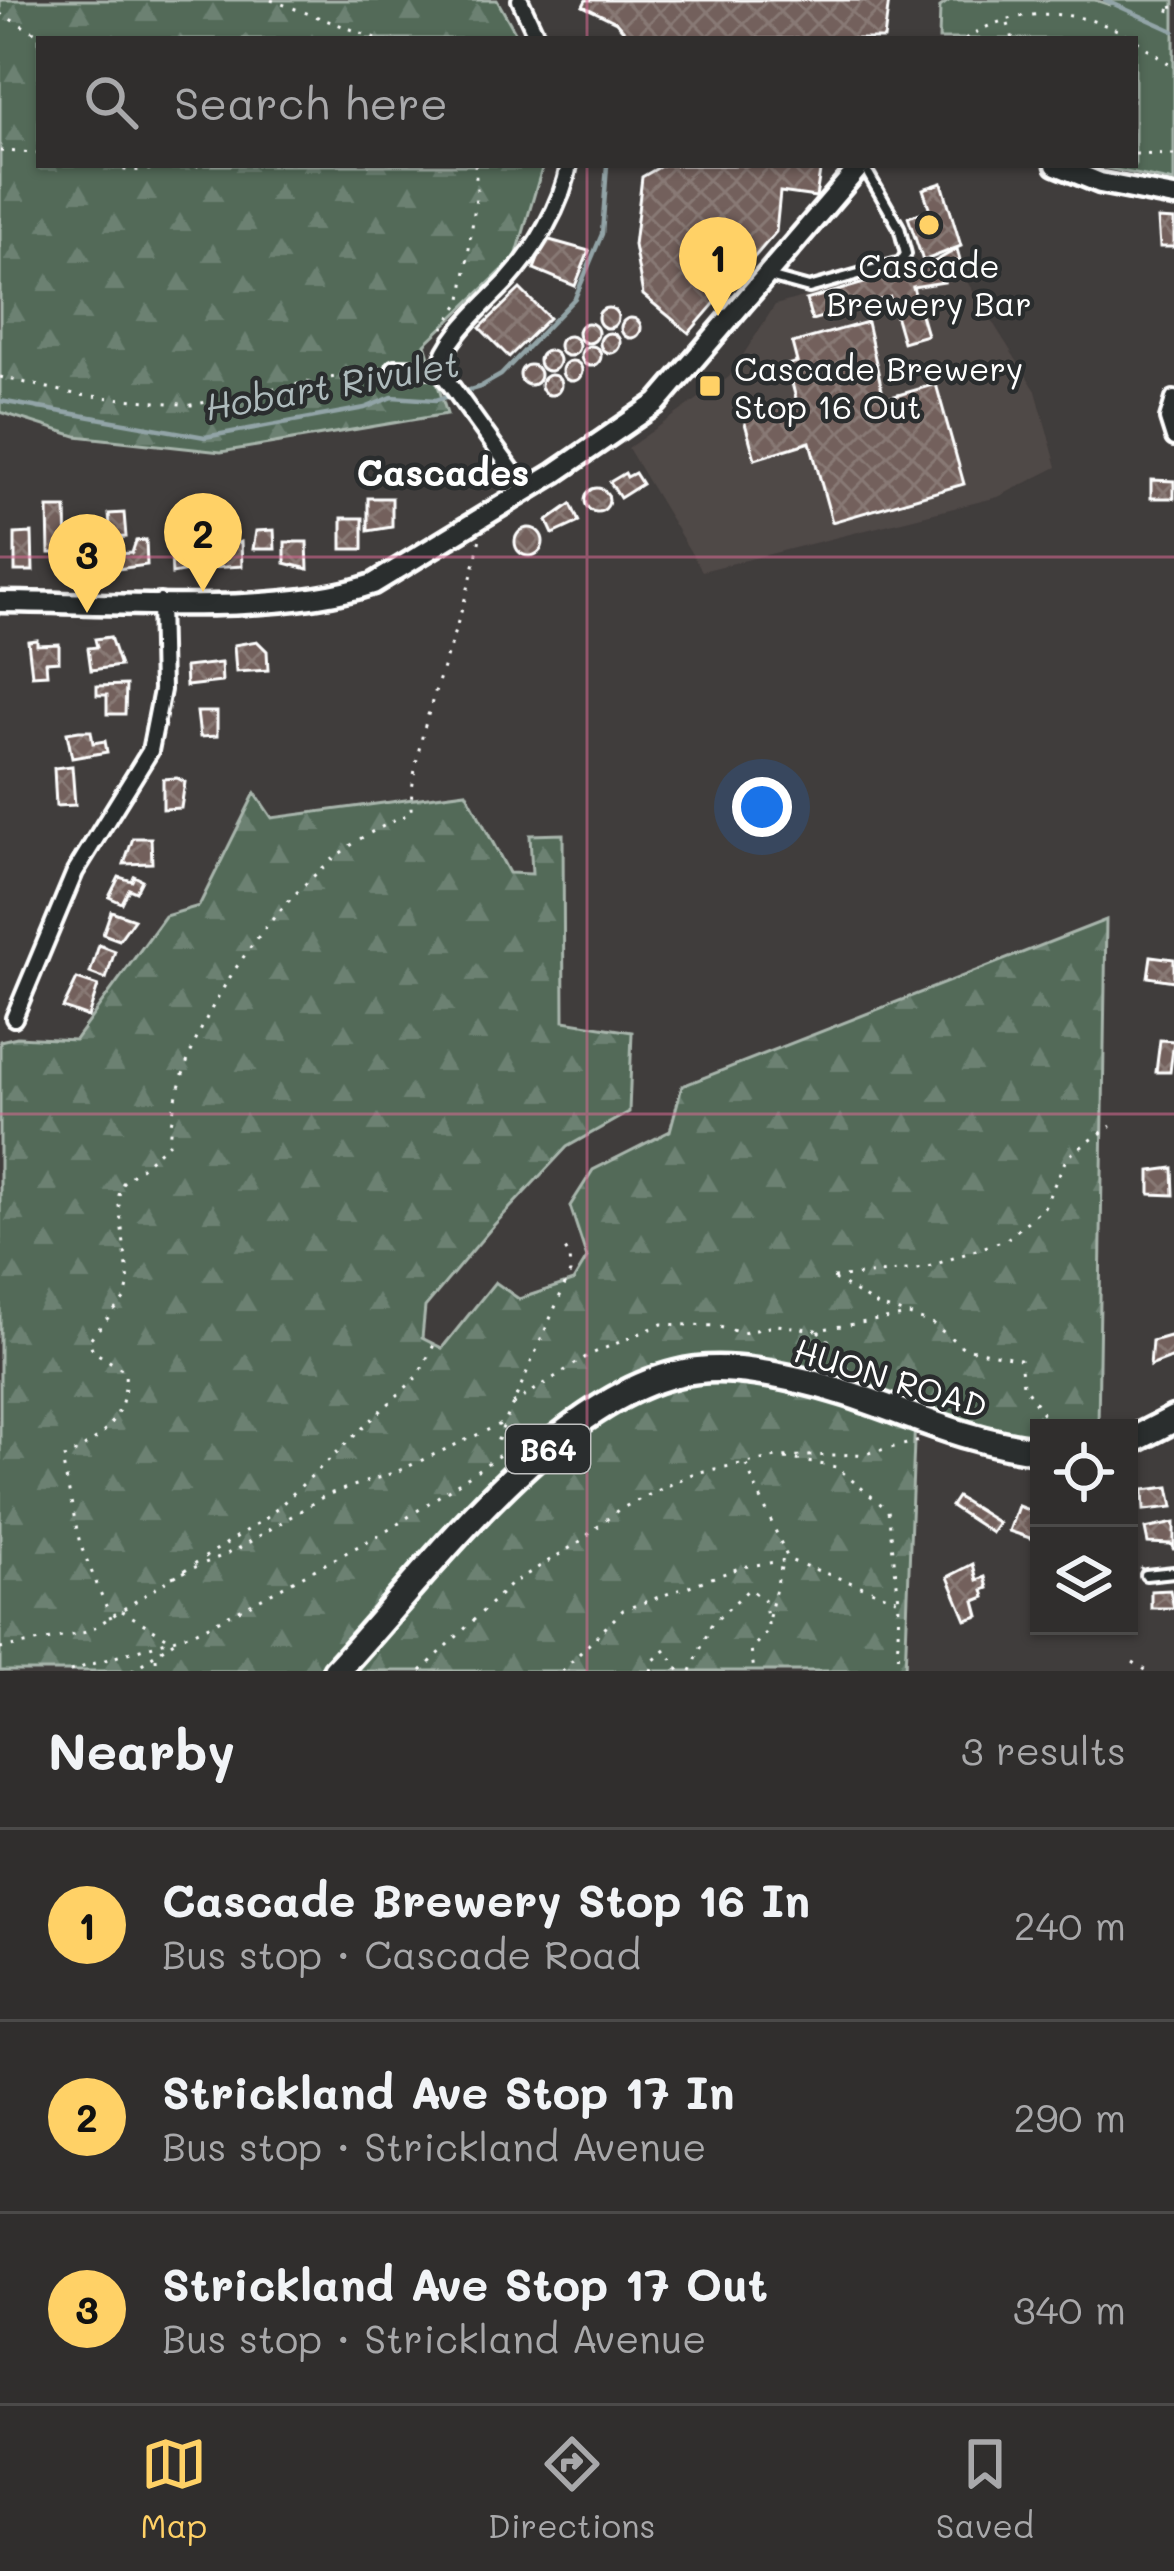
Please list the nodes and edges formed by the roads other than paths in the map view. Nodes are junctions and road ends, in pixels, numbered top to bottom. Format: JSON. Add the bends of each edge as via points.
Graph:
{"nodes":[{"id":1,"x":520,"y":0,"type":"edge"},
{"id":2,"x":537,"y":36,"type":"edge"},
{"id":3,"x":568,"y":168,"type":"edge"},
{"id":4,"x":1064,"y":168,"type":"edge"},
{"id":5,"x":865,"y":170,"type":"edge"},
{"id":6,"x":1174,"y":197,"type":"edge"},
{"id":7,"x":769,"y":277,"type":"junction"},
{"id":8,"x":395,"y":368,"type":"road end"},
{"id":9,"x":440,"y":369,"type":"junction"},
{"id":10,"x":1174,"y":399,"type":"edge"},
{"id":11,"x":1174,"y":438,"type":"edge"},
{"id":12,"x":527,"y":491,"type":"junction"},
{"id":13,"x":0,"y":602,"type":"edge"},
{"id":14,"x":160,"y":602,"type":"junction"},
{"id":15,"x":14,"y":1018,"type":"dead end"},
{"id":16,"x":1174,"y":1419,"type":"edge"},
{"id":17,"x":1138,"y":1445,"type":"edge"},
{"id":18,"x":1030,"y":1448,"type":"edge"},
{"id":19,"x":1174,"y":1571,"type":"edge"},
{"id":20,"x":1146,"y":1575,"type":"road end"},
{"id":21,"x":336,"y":1671,"type":"edge"}],
"edges":[{"from":1,"to":2,"type":"street"},
{"from":3,"to":9,"type":"street","via":[[555,208],[521,263],[449,347]]},
{"from":4,"to":6,"type":"street"},
{"from":5,"to":7,"type":"street"},
{"from":5,"to":7,"type":"lane","via":[[902,234],[901,262],[808,288]]},
{"from":7,"to":12,"type":"street","via":[[657,403]]},
{"from":8,"to":9,"type":"street"},
{"from":9,"to":12,"type":"street"},
{"from":10,"to":11,"type":"street"},
{"from":12,"to":14,"type":"street","via":[[345,594]]},
{"from":13,"to":14,"type":"street"},
{"from":14,"to":15,"type":"street","via":[[162,689],[150,751],[84,853]]},
{"from":16,"to":17,"type":"main road"},
{"from":18,"to":21,"type":"main road","name":"HUON ROAD","number":"B64","via":[[773,1375],[714,1369],[658,1379],[606,1405],[520,1473]]},
{"from":19,"to":20,"type":"lane"}]}
